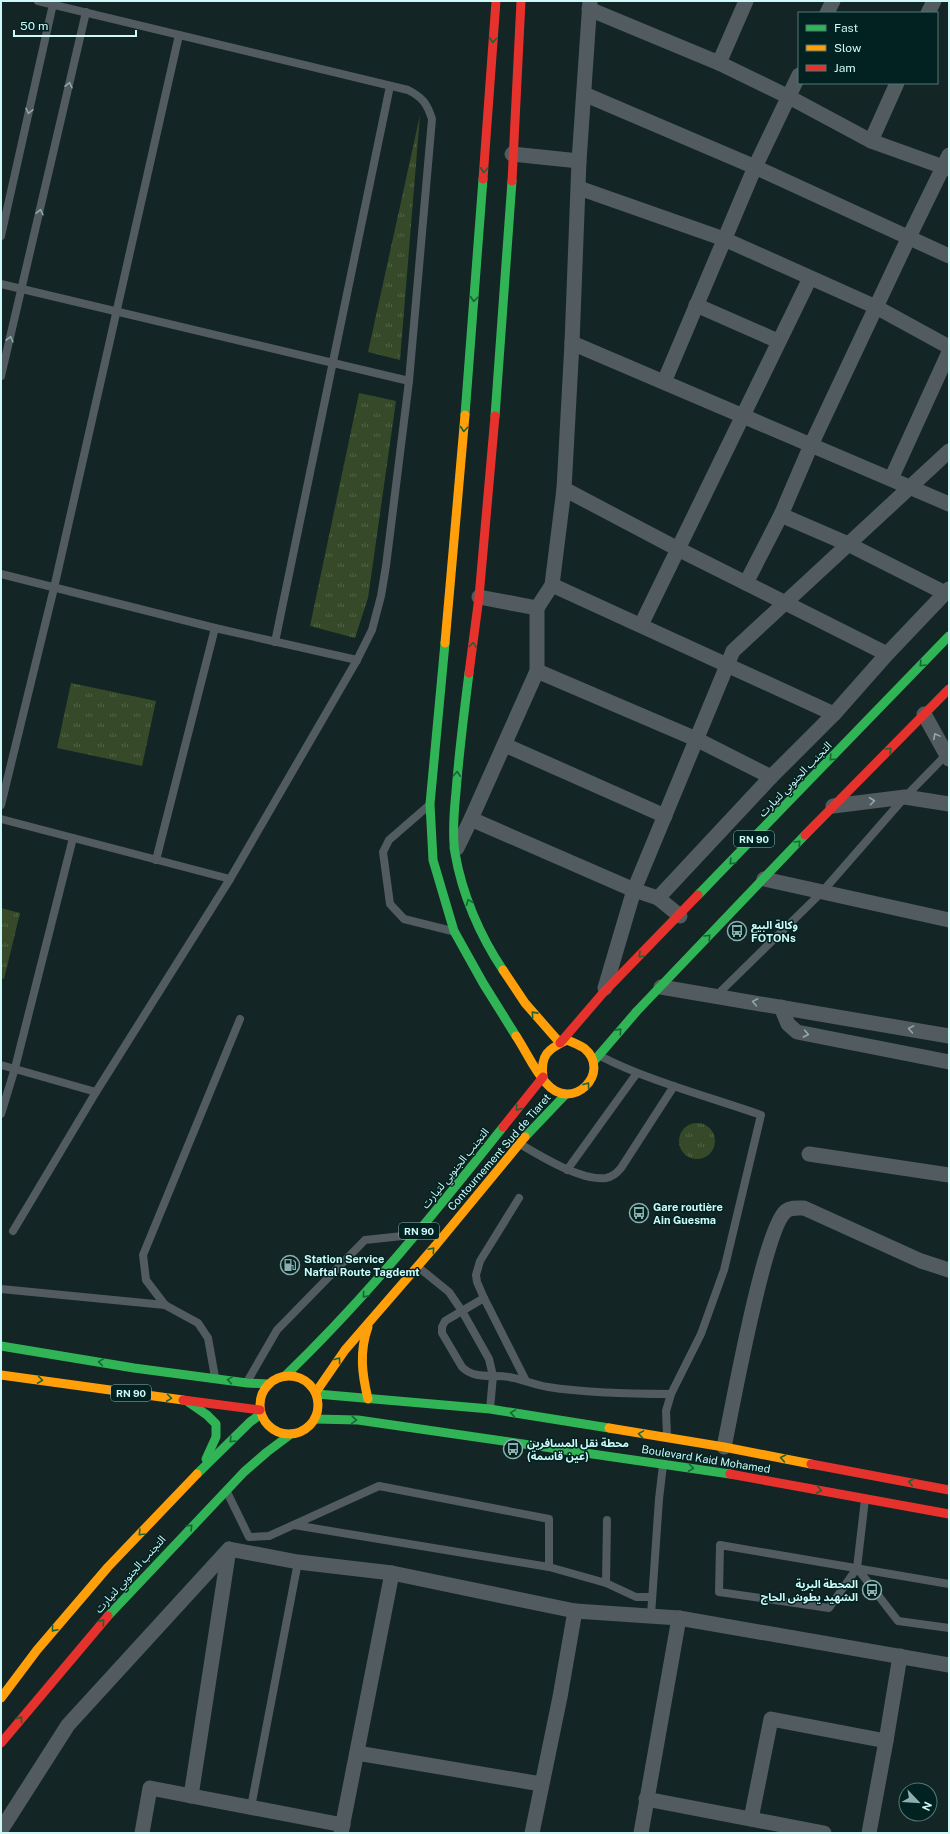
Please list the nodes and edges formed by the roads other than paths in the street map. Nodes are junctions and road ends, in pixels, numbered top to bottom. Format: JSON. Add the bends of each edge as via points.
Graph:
{"nodes":[{"id":1,"x":38,"y":1,"type":"edge"},
{"id":2,"x":496,"y":1,"type":"edge"},
{"id":3,"x":520,"y":1,"type":"edge"},
{"id":4,"x":746,"y":1,"type":"edge"},
{"id":5,"x":832,"y":1,"type":"edge"},
{"id":6,"x":934,"y":1,"type":"edge"},
{"id":7,"x":52,"y":4,"type":"junction"},
{"id":8,"x":589,"y":5,"type":"edge"},
{"id":9,"x":86,"y":12,"type":"junction"},
{"id":10,"x":827,"y":12,"type":"edge"},
{"id":11,"x":928,"y":12,"type":"edge"},
{"id":12,"x":179,"y":35,"type":"junction"},
{"id":13,"x":719,"y":62,"type":"junction"},
{"id":14,"x":798,"y":77,"type":"edge"},
{"id":15,"x":897,"y":84,"type":"edge"},
{"id":16,"x":390,"y":86,"type":"junction"},
{"id":17,"x":584,"y":94,"type":"junction"},
{"id":18,"x":789,"y":97,"type":"junction"},
{"id":19,"x":871,"y":141,"type":"junction"},
{"id":20,"x":512,"y":154,"type":"junction"},
{"id":21,"x":579,"y":161,"type":"junction"},
{"id":22,"x":947,"y":164,"type":"edge"},
{"id":23,"x":755,"y":167,"type":"junction"},
{"id":24,"x":579,"y":188,"type":"junction"},
{"id":25,"x":1,"y":236,"type":"edge"},
{"id":26,"x":908,"y":237,"type":"junction"},
{"id":27,"x":724,"y":239,"type":"junction"},
{"id":28,"x":949,"y":256,"type":"edge"},
{"id":29,"x":810,"y":278,"type":"junction"},
{"id":30,"x":1,"y":284,"type":"edge"},
{"id":31,"x":22,"y":289,"type":"junction"},
{"id":32,"x":696,"y":305,"type":"junction"},
{"id":33,"x":876,"y":307,"type":"junction"},
{"id":34,"x":117,"y":312,"type":"junction"},
{"id":35,"x":778,"y":341,"type":"junction"},
{"id":36,"x":572,"y":343,"type":"junction"},
{"id":37,"x":949,"y":347,"type":"edge"},
{"id":38,"x":949,"y":352,"type":"edge"},
{"id":39,"x":333,"y":363,"type":"junction"},
{"id":40,"x":1,"y":376,"type":"edge"},
{"id":41,"x":409,"y":380,"type":"junction"},
{"id":42,"x":664,"y":382,"type":"junction"},
{"id":43,"x":742,"y":416,"type":"junction"},
{"id":44,"x":811,"y":445,"type":"junction"},
{"id":45,"x":949,"y":451,"type":"edge"},
{"id":46,"x":891,"y":479,"type":"junction"},
{"id":47,"x":910,"y":487,"type":"junction"},
{"id":48,"x":564,"y":489,"type":"junction"},
{"id":49,"x":949,"y":504,"type":"edge"},
{"id":50,"x":781,"y":514,"type":"junction"},
{"id":51,"x":848,"y":544,"type":"junction"},
{"id":52,"x":678,"y":549,"type":"junction"},
{"id":53,"x":1,"y":574,"type":"edge"},
{"id":54,"x":746,"y":583,"type":"junction"},
{"id":55,"x":552,"y":585,"type":"junction"},
{"id":56,"x":54,"y":588,"type":"junction"},
{"id":57,"x":947,"y":591,"type":"edge"},
{"id":58,"x":479,"y":597,"type":"junction"},
{"id":59,"x":785,"y":602,"type":"junction"},
{"id":60,"x":538,"y":608,"type":"junction"},
{"id":61,"x":641,"y":625,"type":"junction"},
{"id":62,"x":215,"y":628,"type":"junction"},
{"id":63,"x":949,"y":636,"type":"edge"},
{"id":64,"x":275,"y":642,"type":"junction"},
{"id":65,"x":887,"y":654,"type":"junction"},
{"id":66,"x":357,"y":660,"type":"junction"},
{"id":67,"x":727,"y":664,"type":"junction"},
{"id":68,"x":537,"y":671,"type":"junction"},
{"id":69,"x":949,"y":689,"type":"edge"},
{"id":70,"x":834,"y":714,"type":"junction"},
{"id":71,"x":924,"y":714,"type":"junction"},
{"id":72,"x":696,"y":739,"type":"junction"},
{"id":73,"x":505,"y":745,"type":"junction"},
{"id":74,"x":948,"y":756,"type":"edge"},
{"id":75,"x":771,"y":777,"type":"junction"},
{"id":76,"x":904,"y":797,"type":"junction"},
{"id":77,"x":430,"y":804,"type":"junction"},
{"id":78,"x":949,"y":804,"type":"edge"},
{"id":79,"x":1,"y":805,"type":"edge"},
{"id":80,"x":833,"y":806,"type":"junction"},
{"id":81,"x":665,"y":816,"type":"junction"},
{"id":82,"x":1,"y":819,"type":"edge"},
{"id":83,"x":471,"y":819,"type":"junction"},
{"id":84,"x":73,"y":838,"type":"junction"},
{"id":85,"x":455,"y":852,"type":"junction"},
{"id":86,"x":156,"y":860,"type":"junction"},
{"id":87,"x":230,"y":879,"type":"junction"},
{"id":88,"x":764,"y":879,"type":"junction"},
{"id":89,"x":634,"y":890,"type":"junction"},
{"id":90,"x":822,"y":892,"type":"junction"},
{"id":91,"x":658,"y":898,"type":"junction"},
{"id":92,"x":680,"y":916,"type":"junction"},
{"id":93,"x":949,"y":920,"type":"edge"},
{"id":94,"x":454,"y":932,"type":"junction"},
{"id":95,"x":661,"y":987,"type":"junction"},
{"id":96,"x":603,"y":993,"type":"junction"},
{"id":97,"x":717,"y":995,"type":"junction"},
{"id":98,"x":781,"y":1007,"type":"junction"},
{"id":99,"x":240,"y":1019,"type":"dead end"},
{"id":100,"x":949,"y":1036,"type":"edge"},
{"id":101,"x":560,"y":1043,"type":"junction"},
{"id":102,"x":595,"y":1058,"type":"junction"},
{"id":103,"x":949,"y":1062,"type":"edge"},
{"id":104,"x":1,"y":1065,"type":"edge"},
{"id":105,"x":15,"y":1068,"type":"junction"},
{"id":106,"x":637,"y":1074,"type":"junction"},
{"id":107,"x":543,"y":1077,"type":"junction"},
{"id":108,"x":674,"y":1086,"type":"junction"},
{"id":109,"x":96,"y":1092,"type":"junction"},
{"id":110,"x":565,"y":1095,"type":"junction"},
{"id":111,"x":1,"y":1114,"type":"edge"},
{"id":112,"x":519,"y":1144,"type":"junction"},
{"id":113,"x":809,"y":1154,"type":"dead end"},
{"id":114,"x":567,"y":1170,"type":"junction"},
{"id":115,"x":949,"y":1175,"type":"edge"},
{"id":116,"x":519,"y":1198,"type":"dead end"},
{"id":117,"x":13,"y":1231,"type":"dead end"},
{"id":118,"x":416,"y":1235,"type":"junction"},
{"id":119,"x":418,"y":1266,"type":"junction"},
{"id":120,"x":949,"y":1270,"type":"edge"},
{"id":121,"x":1,"y":1289,"type":"edge"},
{"id":122,"x":484,"y":1298,"type":"junction"},
{"id":123,"x":165,"y":1306,"type":"junction"},
{"id":124,"x":462,"y":1311,"type":"junction"},
{"id":125,"x":370,"y":1322,"type":"junction"},
{"id":126,"x":1,"y":1346,"type":"edge"},
{"id":127,"x":1,"y":1375,"type":"edge"},
{"id":128,"x":285,"y":1376,"type":"junction"},
{"id":129,"x":493,"y":1376,"type":"junction"},
{"id":130,"x":215,"y":1378,"type":"junction"},
{"id":131,"x":526,"y":1381,"type":"junction"},
{"id":132,"x":247,"y":1383,"type":"junction"},
{"id":133,"x":269,"y":1384,"type":"junction"},
{"id":134,"x":316,"y":1393,"type":"junction"},
{"id":135,"x":671,"y":1394,"type":"junction"},
{"id":136,"x":368,"y":1399,"type":"junction"},
{"id":137,"x":185,"y":1400,"type":"junction"},
{"id":138,"x":490,"y":1410,"type":"junction"},
{"id":139,"x":261,"y":1412,"type":"junction"},
{"id":140,"x":315,"y":1419,"type":"junction"},
{"id":141,"x":291,"y":1434,"type":"junction"},
{"id":142,"x":667,"y":1438,"type":"junction"},
{"id":143,"x":724,"y":1447,"type":"junction"},
{"id":144,"x":663,"y":1464,"type":"junction"},
{"id":145,"x":201,"y":1470,"type":"junction"},
{"id":146,"x":949,"y":1490,"type":"edge"},
{"id":147,"x":226,"y":1491,"type":"junction"},
{"id":148,"x":865,"y":1498,"type":"junction"},
{"id":149,"x":949,"y":1514,"type":"edge"},
{"id":150,"x":607,"y":1520,"type":"dead end"},
{"id":151,"x":293,"y":1525,"type":"junction"},
{"id":152,"x":229,"y":1549,"type":"junction"},
{"id":153,"x":298,"y":1562,"type":"junction"},
{"id":154,"x":550,"y":1567,"type":"junction"},
{"id":155,"x":857,"y":1568,"type":"junction"},
{"id":156,"x":392,"y":1573,"type":"junction"},
{"id":157,"x":606,"y":1583,"type":"junction"},
{"id":158,"x":949,"y":1584,"type":"edge"},
{"id":159,"x":652,"y":1596,"type":"junction"},
{"id":160,"x":575,"y":1610,"type":"junction"},
{"id":161,"x":651,"y":1615,"type":"junction"},
{"id":162,"x":679,"y":1618,"type":"junction"},
{"id":163,"x":949,"y":1628,"type":"edge"},
{"id":164,"x":900,"y":1656,"type":"junction"},
{"id":165,"x":949,"y":1666,"type":"edge"},
{"id":166,"x":1,"y":1698,"type":"edge"},
{"id":167,"x":886,"y":1741,"type":"junction"},
{"id":168,"x":1,"y":1743,"type":"edge"},
{"id":169,"x":357,"y":1753,"type":"junction"},
{"id":170,"x":541,"y":1784,"type":"junction"},
{"id":171,"x":191,"y":1796,"type":"junction"},
{"id":172,"x":646,"y":1799,"type":"junction"},
{"id":173,"x":251,"y":1807,"type":"junction"},
{"id":174,"x":751,"y":1819,"type":"junction"},
{"id":175,"x":342,"y":1829,"type":"edge"},
{"id":176,"x":1,"y":1830,"type":"edge"},
{"id":177,"x":142,"y":1833,"type":"edge"},
{"id":178,"x":532,"y":1833,"type":"edge"},
{"id":179,"x":641,"y":1833,"type":"edge"},
{"id":180,"x":824,"y":1833,"type":"edge"},
{"id":181,"x":869,"y":1833,"type":"edge"}],
"edges":[{"from":1,"to":7,"type":"lane"},
{"from":2,"to":77,"type":"main road","one_way":true,"via":[[465,419]]},
{"from":3,"to":20,"type":"main road"},
{"from":4,"to":13,"type":"street"},
{"from":5,"to":10,"type":"street"},
{"from":6,"to":11,"type":"street"},
{"from":7,"to":9,"type":"lane"},
{"from":7,"to":25,"type":"lane","one_way":true},
{"from":8,"to":13,"type":"street"},
{"from":8,"to":17,"type":"street"},
{"from":9,"to":12,"type":"lane"},
{"from":31,"to":9,"type":"lane","one_way":true},
{"from":12,"to":16,"type":"lane"},
{"from":12,"to":34,"type":"lane"},
{"from":13,"to":18,"type":"street"},
{"from":14,"to":18,"type":"street"},
{"from":15,"to":19,"type":"street"},
{"from":16,"to":39,"type":"lane"},
{"from":16,"to":41,"type":"lane","via":[[419,95],[428,105],[432,119]]},
{"from":17,"to":21,"type":"street"},
{"from":17,"to":23,"type":"street"},
{"from":18,"to":19,"type":"street"},
{"from":18,"to":23,"type":"street"},
{"from":19,"to":22,"type":"street"},
{"from":20,"to":21,"type":"street"},
{"from":20,"to":58,"type":"main road","via":[[499,370]]},
{"from":21,"to":24,"type":"street"},
{"from":22,"to":26,"type":"street"},
{"from":23,"to":26,"type":"street"},
{"from":23,"to":27,"type":"street"},
{"from":24,"to":27,"type":"street"},
{"from":24,"to":36,"type":"street"},
{"from":26,"to":28,"type":"street"},
{"from":26,"to":33,"type":"street"},
{"from":27,"to":29,"type":"street"},
{"from":27,"to":32,"type":"street"},
{"from":29,"to":33,"type":"street"},
{"from":29,"to":35,"type":"street"},
{"from":30,"to":31,"type":"lane"},
{"from":31,"to":34,"type":"lane"},
{"from":40,"to":31,"type":"lane","one_way":true},
{"from":32,"to":35,"type":"street"},
{"from":32,"to":42,"type":"street"},
{"from":33,"to":37,"type":"street"},
{"from":33,"to":44,"type":"street"},
{"from":34,"to":39,"type":"lane"},
{"from":34,"to":56,"type":"lane"},
{"from":35,"to":43,"type":"street"},
{"from":36,"to":42,"type":"street"},
{"from":36,"to":48,"type":"street"},
{"from":38,"to":46,"type":"street"},
{"from":39,"to":41,"type":"lane"},
{"from":39,"to":64,"type":"lane"},
{"from":41,"to":66,"type":"lane","via":[[381,596],[372,630]]},
{"from":42,"to":43,"type":"street"},
{"from":43,"to":44,"type":"street"},
{"from":43,"to":52,"type":"street"},
{"from":44,"to":46,"type":"street"},
{"from":44,"to":50,"type":"street"},
{"from":45,"to":47,"type":"street"},
{"from":46,"to":47,"type":"street"},
{"from":47,"to":49,"type":"street"},
{"from":47,"to":51,"type":"street"},
{"from":48,"to":52,"type":"street"},
{"from":48,"to":55,"type":"street"},
{"from":50,"to":51,"type":"street"},
{"from":50,"to":54,"type":"street"},
{"from":51,"to":57,"type":"street"},
{"from":51,"to":59,"type":"street"},
{"from":52,"to":54,"type":"street"},
{"from":52,"to":61,"type":"street"},
{"from":53,"to":56,"type":"lane"},
{"from":54,"to":59,"type":"street"},
{"from":55,"to":60,"type":"street"},
{"from":55,"to":61,"type":"street"},
{"from":56,"to":62,"type":"lane"},
{"from":56,"to":79,"type":"lane"},
{"from":57,"to":65,"type":"street"},
{"from":58,"to":60,"type":"street"},
{"from":85,"to":58,"type":"main road","one_way":true,"via":[[454,818],[459,748]]},
{"from":59,"to":65,"type":"street"},
{"from":59,"to":67,"type":"street","via":[[733,651]]},
{"from":60,"to":68,"type":"street"},
{"from":61,"to":67,"type":"street"},
{"from":62,"to":64,"type":"lane"},
{"from":62,"to":86,"type":"lane"},
{"from":63,"to":92,"type":"main road","name":"التجنب الجنوبي لتيارت","number":"RN 90","one_way":true},
{"from":64,"to":66,"type":"lane"},
{"from":65,"to":70,"type":"street"},
{"from":66,"to":87,"type":"lane"},
{"from":67,"to":70,"type":"street"},
{"from":67,"to":72,"type":"street"},
{"from":68,"to":72,"type":"street"},
{"from":68,"to":73,"type":"street"},
{"from":69,"to":71,"type":"main road","number":"RN 90"},
{"from":70,"to":75,"type":"street"},
{"from":74,"to":71,"type":"street","one_way":true},
{"from":80,"to":71,"type":"main road","number":"RN 90","one_way":true},
{"from":72,"to":75,"type":"street"},
{"from":72,"to":81,"type":"street"},
{"from":73,"to":81,"type":"street"},
{"from":73,"to":83,"type":"street"},
{"from":74,"to":76,"type":"lane"},
{"from":75,"to":91,"type":"street"},
{"from":76,"to":78,"type":"street"},
{"from":80,"to":76,"type":"street","one_way":true},
{"from":76,"to":90,"type":"lane"},
{"from":77,"to":94,"type":"main road","via":[[433,860]]},
{"from":77,"to":94,"type":"lane","via":[[389,840],[383,852],[390,904],[404,919]]},
{"from":88,"to":80,"type":"main road","number":"RN 90","one_way":true},
{"from":81,"to":89,"type":"street"},
{"from":82,"to":84,"type":"lane"},
{"from":83,"to":85,"type":"street"},
{"from":83,"to":89,"type":"street"},
{"from":84,"to":86,"type":"lane"},
{"from":84,"to":105,"type":"lane"},
{"from":101,"to":85,"type":"main road","one_way":true,"via":[[524,1004],[489,949],[467,898]]},
{"from":86,"to":87,"type":"lane"},
{"from":87,"to":109,"type":"lane"},
{"from":88,"to":90,"type":"street"},
{"from":95,"to":88,"type":"main road","number":"RN 90","one_way":true},
{"from":89,"to":91,"type":"street"},
{"from":89,"to":96,"type":"street"},
{"from":90,"to":93,"type":"street"},
{"from":90,"to":97,"type":"lane"},
{"from":91,"to":92,"type":"street"},
{"from":92,"to":96,"type":"main road","name":"التجنب الجنوبي لتيارت","number":"RN 90","one_way":true},
{"from":94,"to":107,"type":"main road"},
{"from":95,"to":97,"type":"street"},
{"from":102,"to":95,"type":"main road","number":"RN 90","one_way":true},
{"from":96,"to":101,"type":"main road","name":"التجنب الجنوبي لتيارت","number":"RN 90"},
{"from":98,"to":97,"type":"street","one_way":true},
{"from":100,"to":98,"type":"street","one_way":true},
{"from":98,"to":103,"type":"street","one_way":true,"via":[[788,1024],[797,1032]]},
{"from":99,"to":123,"type":"lane","via":[[143,1255],[146,1280]]},
{"from":101,"to":102,"type":"main road","via":[[567,1040],[577,1043]]},
{"from":101,"to":107,"type":"main road","via":[[544,1056],[541,1069]]},
{"from":102,"to":106,"type":"lane"},
{"from":110,"to":102,"type":"main road","one_way":true,"via":[[582,1091],[588,1086]]},
{"from":104,"to":105,"type":"lane"},
{"from":105,"to":109,"type":"lane"},
{"from":105,"to":111,"type":"lane"},
{"from":106,"to":108,"type":"lane"},
{"from":106,"to":114,"type":"lane"},
{"from":107,"to":110,"type":"main road","via":[[551,1089]]},
{"from":107,"to":118,"type":"main road","name":"التجنب الجنوبي لتيارت","number":"RN 90","one_way":true},
{"from":108,"to":114,"type":"lane","via":[[616,1174],[598,1178]]},
{"from":108,"to":135,"type":"lane","via":[[761,1115],[716,1296],[702,1334]]},
{"from":109,"to":117,"type":"lane"},
{"from":110,"to":112,"type":"main road","name":"Contournement Sud de Tiaret","number":"RN 90"},
{"from":112,"to":114,"type":"lane"},
{"from":119,"to":112,"type":"main road","name":"Contournement Sud de Tiaret","number":"RN 90","one_way":true},
{"from":113,"to":115,"type":"street"},
{"from":116,"to":122,"type":"lane","via":[[477,1267],[476,1282]]},
{"from":118,"to":128,"type":"main road","name":"التجنب الجنوبي لتيارت","number":"RN 90","one_way":true,"via":[[361,1300]]},
{"from":118,"to":132,"type":"lane","via":[[365,1240],[277,1330]]},
{"from":119,"to":124,"type":"lane","via":[[444,1287]]},
{"from":119,"to":125,"type":"main road","name":"Contournement Sud de Tiaret","number":"RN 90"},
{"from":120,"to":143,"type":"street","via":[[921,1261],[804,1208],[786,1211],[773,1234],[754,1303]]},
{"from":121,"to":123,"type":"lane"},
{"from":122,"to":124,"type":"lane"},
{"from":122,"to":131,"type":"lane"},
{"from":123,"to":130,"type":"lane","via":[[198,1323],[208,1338]]},
{"from":124,"to":129,"type":"lane","via":[[489,1359]]},
{"from":124,"to":129,"type":"lane","via":[[444,1321],[442,1333],[462,1367],[478,1375]]},
{"from":134,"to":125,"type":"main road","name":"Contournement Sud de Tiaret","number":"RN 90","one_way":true,"via":[[345,1350]]},
{"from":125,"to":136,"type":"main road","via":[[361,1348],[360,1362]]},
{"from":130,"to":126,"type":"main road","number":"RN 90","one_way":true,"via":[[134,1368]]},
{"from":127,"to":137,"type":"main road","number":"RN 90","one_way":true},
{"from":128,"to":133,"type":"main road"},
{"from":128,"to":134,"type":"main road","via":[[300,1377],[312,1385]]},
{"from":129,"to":131,"type":"lane"},
{"from":129,"to":138,"type":"lane"},
{"from":132,"to":130,"type":"main road","number":"RN 90","one_way":true},
{"from":131,"to":135,"type":"lane","via":[[547,1387]]},
{"from":132,"to":133,"type":"main road","number":"RN 90"},
{"from":133,"to":139,"type":"main road","via":[[260,1400]]},
{"from":134,"to":136,"type":"main road","name":"Boulevard Kaid Mohamed"},
{"from":134,"to":140,"type":"main road","via":[[319,1407]]},
{"from":135,"to":142,"type":"lane","via":[[666,1411]]},
{"from":136,"to":138,"type":"main road","name":"Boulevard Kaid Mohamed"},
{"from":137,"to":139,"type":"main road","number":"RN 90"},
{"from":137,"to":145,"type":"main road","via":[[213,1419],[218,1429],[218,1436]]},
{"from":142,"to":138,"type":"main road","name":"Boulevard Kaid Mohamed","one_way":true},
{"from":139,"to":141,"type":"main road","via":[[270,1427],[284,1434]]},
{"from":139,"to":145,"type":"main road","name":"التجنب الجنوبي لتيارت","one_way":true},
{"from":140,"to":141,"type":"main road","via":[[305,1430]]},
{"from":140,"to":144,"type":"main road","name":"Boulevard Kaid Mohamed","one_way":true,"via":[[358,1420]]},
{"from":141,"to":147,"type":"main road","name":"التجنب الجنوبي لتيارت","via":[[262,1455]]},
{"from":142,"to":143,"type":"main road","name":"Boulevard Kaid Mohamed"},
{"from":146,"to":143,"type":"main road","name":"Boulevard Kaid Mohamed","one_way":true},
{"from":144,"to":148,"type":"main road","name":"Boulevard Kaid Mohamed","one_way":true},
{"from":144,"to":159,"type":"lane"},
{"from":145,"to":166,"type":"main road","name":"التجنب الجنوبي لتيارت","one_way":true,"via":[[103,1573],[37,1650]]},
{"from":147,"to":151,"type":"lane","via":[[249,1537],[268,1536]]},
{"from":168,"to":147,"type":"main road","name":"التجنب الجنوبي لتيارت","one_way":true,"via":[[102,1623]]},
{"from":148,"to":149,"type":"main road","name":"Boulevard Kaid Mohamed"},
{"from":148,"to":155,"type":"lane"},
{"from":150,"to":157,"type":"lane"},
{"from":151,"to":154,"type":"lane"},
{"from":151,"to":154,"type":"lane","via":[[379,1486],[549,1519]]},
{"from":152,"to":153,"type":"street"},
{"from":152,"to":171,"type":"street"},
{"from":152,"to":176,"type":"street","via":[[68,1725]]},
{"from":153,"to":156,"type":"street"},
{"from":153,"to":173,"type":"lane"},
{"from":154,"to":157,"type":"lane"},
{"from":155,"to":155,"type":"lane","via":[[829,1608],[719,1592],[720,1545]]},
{"from":155,"to":158,"type":"lane"},
{"from":155,"to":163,"type":"lane","via":[[898,1620]]},
{"from":156,"to":160,"type":"street"},
{"from":156,"to":169,"type":"street"},
{"from":157,"to":159,"type":"lane","via":[[636,1597]]},
{"from":159,"to":161,"type":"lane"},
{"from":160,"to":161,"type":"street"},
{"from":160,"to":170,"type":"street"},
{"from":161,"to":162,"type":"street"},
{"from":162,"to":164,"type":"street"},
{"from":162,"to":172,"type":"street"},
{"from":164,"to":165,"type":"street"},
{"from":164,"to":167,"type":"street"},
{"from":167,"to":174,"type":"street","via":[[771,1719]]},
{"from":167,"to":181,"type":"street"},
{"from":169,"to":170,"type":"street"},
{"from":169,"to":175,"type":"street"},
{"from":170,"to":178,"type":"street"},
{"from":171,"to":173,"type":"street"},
{"from":171,"to":177,"type":"street","via":[[150,1788]]},
{"from":172,"to":174,"type":"street"},
{"from":172,"to":179,"type":"street"},
{"from":173,"to":175,"type":"street"},
{"from":174,"to":180,"type":"street"}]}
